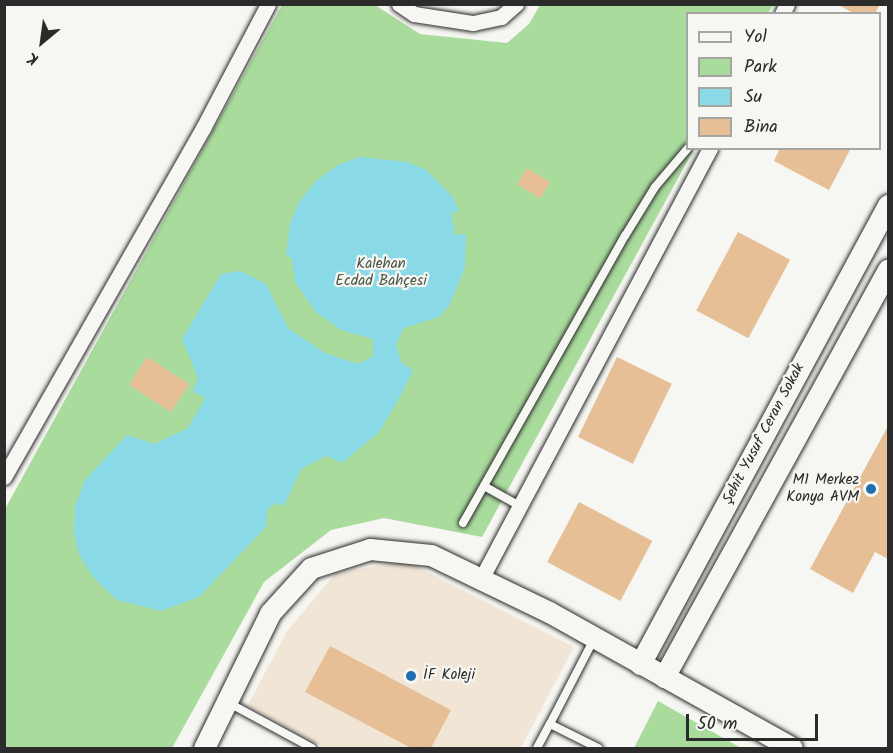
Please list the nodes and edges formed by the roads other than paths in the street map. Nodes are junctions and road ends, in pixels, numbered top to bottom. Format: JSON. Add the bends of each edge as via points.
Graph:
{"nodes":[{"id":1,"x":268,"y":4,"type":"edge"},
{"id":2,"x":399,"y":4,"type":"edge"},
{"id":3,"x":516,"y":4,"type":"edge"},
{"id":4,"x":686,"y":150,"type":"edge"},
{"id":5,"x":709,"y":150,"type":"edge"},
{"id":6,"x":888,"y":206,"type":"edge"},
{"id":7,"x":888,"y":270,"type":"edge"},
{"id":8,"x":4,"y":477,"type":"edge"},
{"id":9,"x":484,"y":486,"type":"junction"},
{"id":10,"x":520,"y":506,"type":"junction"},
{"id":11,"x":463,"y":523,"type":"dead end"},
{"id":12,"x":481,"y":579,"type":"junction"},
{"id":13,"x":594,"y":637,"type":"junction"},
{"id":14,"x":640,"y":664,"type":"junction"},
{"id":15,"x":664,"y":676,"type":"junction"},
{"id":16,"x":227,"y":701,"type":"junction"},
{"id":17,"x":550,"y":724,"type":"junction"},
{"id":18,"x":204,"y":748,"type":"edge"},
{"id":19,"x":312,"y":748,"type":"edge"},
{"id":20,"x":537,"y":748,"type":"edge"},
{"id":21,"x":598,"y":748,"type":"edge"},
{"id":22,"x":792,"y":748,"type":"edge"}],
"edges":[{"from":1,"to":8,"type":"street","via":[[203,128]]},
{"from":2,"to":3,"type":"street","via":[[414,14],[473,23],[501,16]]},
{"from":4,"to":9,"type":"lane","via":[[655,187],[625,236]]},
{"from":5,"to":10,"type":"street"},
{"from":6,"to":14,"type":"street","name":"Şehit Yusuf Ceran Sokak"},
{"from":7,"to":15,"type":"street","name":"Şehit Yusuf Ceran Sokak"},
{"from":9,"to":10,"type":"lane"},
{"from":9,"to":11,"type":"lane"},
{"from":10,"to":12,"type":"street"},
{"from":12,"to":13,"type":"street"},
{"from":12,"to":16,"type":"street","via":[[431,555],[370,549],[310,568],[270,613]]},
{"from":13,"to":14,"type":"street"},
{"from":13,"to":17,"type":"lane"},
{"from":14,"to":15,"type":"street"},
{"from":15,"to":22,"type":"street"},
{"from":16,"to":18,"type":"street"},
{"from":16,"to":19,"type":"lane"},
{"from":17,"to":20,"type":"lane"},
{"from":17,"to":21,"type":"lane"}]}
